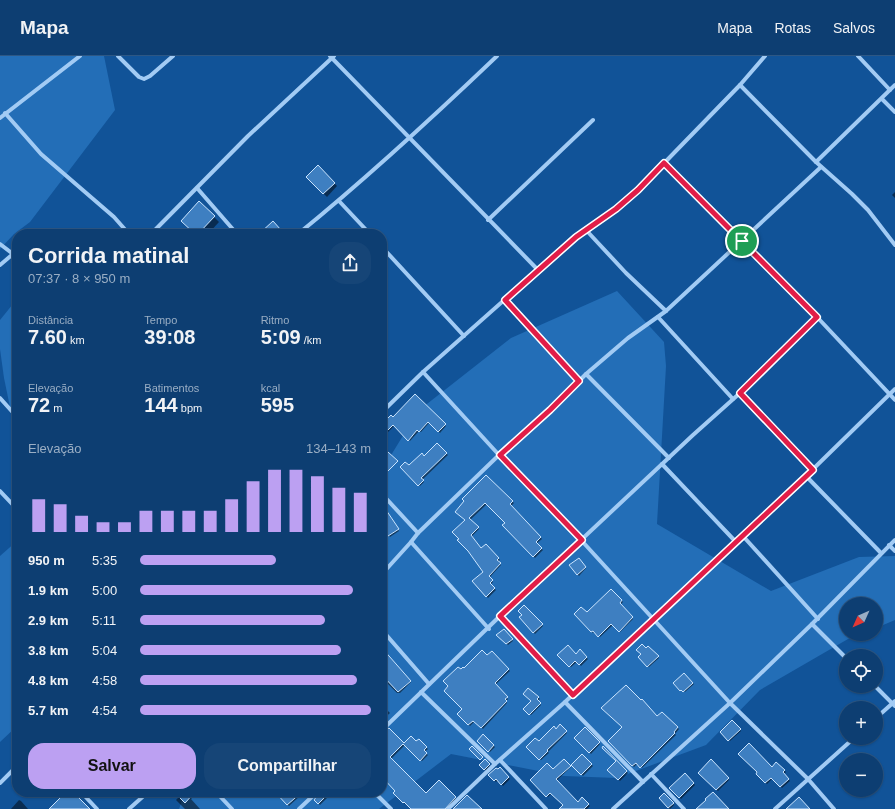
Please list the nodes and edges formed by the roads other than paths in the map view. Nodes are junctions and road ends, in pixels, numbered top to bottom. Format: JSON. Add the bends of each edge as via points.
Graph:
{"nodes":[{"id":1,"x":80,"y":56,"type":"edge"},
{"id":2,"x":118,"y":56,"type":"edge"},
{"id":3,"x":173,"y":56,"type":"edge"},
{"id":4,"x":497,"y":56,"type":"edge"},
{"id":5,"x":766,"y":56,"type":"edge"},
{"id":6,"x":858,"y":56,"type":"edge"},
{"id":7,"x":332,"y":57,"type":"edge"},
{"id":8,"x":761,"y":58,"type":"edge"},
{"id":9,"x":740,"y":85,"type":"junction"},
{"id":10,"x":895,"y":85,"type":"edge"},
{"id":11,"x":890,"y":90,"type":"junction"},
{"id":12,"x":882,"y":99,"type":"junction"},
{"id":13,"x":895,"y":112,"type":"edge"},
{"id":14,"x":5,"y":114,"type":"junction"},
{"id":15,"x":0,"y":118,"type":"edge"},
{"id":16,"x":593,"y":120,"type":"dead end"},
{"id":17,"x":410,"y":139,"type":"junction"},
{"id":18,"x":816,"y":162,"type":"junction"},
{"id":19,"x":664,"y":163,"type":"junction"},
{"id":20,"x":821,"y":167,"type":"junction"},
{"id":21,"x":197,"y":188,"type":"junction"},
{"id":22,"x":339,"y":201,"type":"junction"},
{"id":23,"x":488,"y":220,"type":"junction"},
{"id":24,"x":124,"y":229,"type":"edge"},
{"id":25,"x":156,"y":229,"type":"edge"},
{"id":26,"x":233,"y":229,"type":"edge"},
{"id":27,"x":304,"y":229,"type":"edge"},
{"id":28,"x":365,"y":229,"type":"edge"},
{"id":29,"x":586,"y":230,"type":"junction"},
{"id":30,"x":742,"y":241,"type":"junction"},
{"id":31,"x":0,"y":244,"type":"edge"},
{"id":32,"x":895,"y":245,"type":"edge"},
{"id":33,"x":387,"y":253,"type":"edge"},
{"id":34,"x":12,"y":254,"type":"edge"},
{"id":35,"x":12,"y":258,"type":"edge"},
{"id":36,"x":0,"y":265,"type":"edge"},
{"id":37,"x":538,"y":270,"type":"junction"},
{"id":38,"x":505,"y":300,"type":"junction"},
{"id":39,"x":666,"y":311,"type":"junction"},
{"id":40,"x":658,"y":317,"type":"junction"},
{"id":41,"x":817,"y":317,"type":"junction"},
{"id":42,"x":464,"y":336,"type":"junction"},
{"id":43,"x":423,"y":372,"type":"junction"},
{"id":44,"x":586,"y":374,"type":"junction"},
{"id":45,"x":579,"y":381,"type":"junction"},
{"id":46,"x":895,"y":389,"type":"edge"},
{"id":47,"x":740,"y":393,"type":"junction"},
{"id":48,"x":890,"y":395,"type":"junction"},
{"id":49,"x":0,"y":398,"type":"edge"},
{"id":50,"x":733,"y":399,"type":"junction"},
{"id":51,"x":895,"y":400,"type":"edge"},
{"id":52,"x":387,"y":407,"type":"edge"},
{"id":53,"x":12,"y":411,"type":"edge"},
{"id":54,"x":500,"y":455,"type":"junction"},
{"id":55,"x":669,"y":458,"type":"junction"},
{"id":56,"x":662,"y":464,"type":"junction"},
{"id":57,"x":813,"y":470,"type":"junction"},
{"id":58,"x":806,"y":476,"type":"junction"},
{"id":59,"x":0,"y":491,"type":"edge"},
{"id":60,"x":387,"y":499,"type":"edge"},
{"id":61,"x":12,"y":504,"type":"edge"},
{"id":62,"x":418,"y":533,"type":"junction"},
{"id":63,"x":742,"y":535,"type":"junction"},
{"id":64,"x":582,"y":540,"type":"junction"},
{"id":65,"x":895,"y":540,"type":"edge"},
{"id":66,"x":735,"y":541,"type":"junction"},
{"id":67,"x":411,"y":542,"type":"junction"},
{"id":68,"x":889,"y":545,"type":"junction"},
{"id":69,"x":895,"y":551,"type":"edge"},
{"id":70,"x":881,"y":553,"type":"junction"},
{"id":71,"x":387,"y":568,"type":"edge"},
{"id":72,"x":500,"y":616,"type":"junction"},
{"id":73,"x":653,"y":619,"type":"junction"},
{"id":74,"x":818,"y":619,"type":"junction"},
{"id":75,"x":812,"y":624,"type":"junction"},
{"id":76,"x":488,"y":629,"type":"junction"},
{"id":77,"x":387,"y":636,"type":"edge"},
{"id":78,"x":839,"y":651,"type":"edge"},
{"id":79,"x":429,"y":684,"type":"junction"},
{"id":80,"x":421,"y":692,"type":"junction"},
{"id":81,"x":883,"y":693,"type":"edge"},
{"id":82,"x":573,"y":695,"type":"junction"},
{"id":83,"x":565,"y":702,"type":"junction"},
{"id":84,"x":730,"y":703,"type":"junction"},
{"id":85,"x":894,"y":703,"type":"edge"},
{"id":86,"x":883,"y":712,"type":"edge"},
{"id":87,"x":387,"y":725,"type":"edge"},
{"id":88,"x":846,"y":745,"type":"edge"},
{"id":89,"x":500,"y":760,"type":"junction"},
{"id":90,"x":495,"y":764,"type":"junction"},
{"id":91,"x":12,"y":771,"type":"edge"},
{"id":92,"x":651,"y":774,"type":"junction"},
{"id":93,"x":808,"y":779,"type":"junction"},
{"id":94,"x":643,"y":782,"type":"junction"},
{"id":95,"x":0,"y":783,"type":"edge"},
{"id":96,"x":86,"y":797,"type":"edge"},
{"id":97,"x":142,"y":797,"type":"edge"},
{"id":98,"x":221,"y":797,"type":"edge"},
{"id":99,"x":312,"y":797,"type":"edge"},
{"id":100,"x":379,"y":797,"type":"edge"},
{"id":101,"x":97,"y":809,"type":"edge"},
{"id":102,"x":129,"y":809,"type":"edge"},
{"id":103,"x":232,"y":809,"type":"edge"},
{"id":104,"x":299,"y":809,"type":"edge"},
{"id":105,"x":391,"y":809,"type":"edge"},
{"id":106,"x":448,"y":809,"type":"edge"},
{"id":107,"x":546,"y":809,"type":"edge"},
{"id":108,"x":613,"y":809,"type":"edge"},
{"id":109,"x":684,"y":809,"type":"edge"},
{"id":110,"x":775,"y":809,"type":"edge"},
{"id":111,"x":834,"y":809,"type":"edge"}],
"edges":[{"from":1,"to":14,"type":"street"},
{"from":2,"to":3,"type":"street","via":[[144,79]]},
{"from":4,"to":17,"type":"street"},
{"from":5,"to":8,"type":"street"},
{"from":6,"to":11,"type":"street"},
{"from":7,"to":17,"type":"street"},
{"from":7,"to":21,"type":"street"},
{"from":8,"to":9,"type":"street"},
{"from":9,"to":18,"type":"street"},
{"from":9,"to":19,"type":"street"},
{"from":10,"to":11,"type":"street"},
{"from":11,"to":12,"type":"street"},
{"from":12,"to":13,"type":"street"},
{"from":12,"to":18,"type":"street"},
{"from":14,"to":15,"type":"street"},
{"from":14,"to":24,"type":"street","via":[[41,154],[114,217]]},
{"from":16,"to":23,"type":"street"},
{"from":17,"to":22,"type":"street"},
{"from":17,"to":23,"type":"street"},
{"from":18,"to":20,"type":"street"},
{"from":19,"to":29,"type":"street","via":[[616,209]]},
{"from":19,"to":30,"type":"street"},
{"from":20,"to":30,"type":"street"},
{"from":20,"to":32,"type":"street","via":[[868,210]]},
{"from":21,"to":25,"type":"street"},
{"from":21,"to":26,"type":"street"},
{"from":22,"to":27,"type":"street"},
{"from":22,"to":28,"type":"street"},
{"from":23,"to":37,"type":"street"},
{"from":29,"to":37,"type":"street"},
{"from":29,"to":39,"type":"street"},
{"from":30,"to":39,"type":"street"},
{"from":30,"to":41,"type":"street"},
{"from":31,"to":34,"type":"street"},
{"from":33,"to":42,"type":"street"},
{"from":35,"to":36,"type":"street"},
{"from":37,"to":38,"type":"street"},
{"from":38,"to":42,"type":"street"},
{"from":38,"to":45,"type":"street"},
{"from":39,"to":40,"type":"street"},
{"from":40,"to":44,"type":"street","via":[[628,338]]},
{"from":40,"to":50,"type":"street"},
{"from":41,"to":47,"type":"street"},
{"from":41,"to":48,"type":"street"},
{"from":42,"to":43,"type":"street"},
{"from":43,"to":52,"type":"street"},
{"from":43,"to":54,"type":"street"},
{"from":44,"to":45,"type":"street"},
{"from":44,"to":55,"type":"street"},
{"from":45,"to":54,"type":"street"},
{"from":46,"to":48,"type":"street"},
{"from":47,"to":50,"type":"street"},
{"from":47,"to":57,"type":"street"},
{"from":48,"to":51,"type":"street"},
{"from":48,"to":57,"type":"street"},
{"from":49,"to":53,"type":"street"},
{"from":50,"to":55,"type":"street"},
{"from":54,"to":62,"type":"street"},
{"from":54,"to":64,"type":"street"},
{"from":55,"to":56,"type":"street"},
{"from":56,"to":64,"type":"street"},
{"from":56,"to":66,"type":"street"},
{"from":57,"to":58,"type":"street"},
{"from":58,"to":63,"type":"street"},
{"from":58,"to":70,"type":"street"},
{"from":59,"to":61,"type":"street"},
{"from":60,"to":62,"type":"street"},
{"from":62,"to":67,"type":"street"},
{"from":63,"to":66,"type":"street"},
{"from":63,"to":74,"type":"street"},
{"from":64,"to":72,"type":"street"},
{"from":64,"to":73,"type":"street"},
{"from":65,"to":68,"type":"street"},
{"from":66,"to":73,"type":"street"},
{"from":67,"to":71,"type":"street"},
{"from":67,"to":76,"type":"street"},
{"from":68,"to":69,"type":"street"},
{"from":68,"to":70,"type":"street"},
{"from":70,"to":74,"type":"street"},
{"from":72,"to":76,"type":"street"},
{"from":72,"to":82,"type":"street"},
{"from":73,"to":82,"type":"street"},
{"from":73,"to":84,"type":"street"},
{"from":74,"to":75,"type":"street"},
{"from":75,"to":78,"type":"street"},
{"from":75,"to":84,"type":"street"},
{"from":76,"to":79,"type":"street"},
{"from":77,"to":79,"type":"street"},
{"from":79,"to":80,"type":"street"},
{"from":80,"to":87,"type":"street"},
{"from":80,"to":90,"type":"street"},
{"from":81,"to":85,"type":"street"},
{"from":82,"to":83,"type":"street"},
{"from":83,"to":89,"type":"street"},
{"from":83,"to":94,"type":"street"},
{"from":84,"to":92,"type":"street"},
{"from":84,"to":93,"type":"street"},
{"from":85,"to":86,"type":"street"},
{"from":88,"to":93,"type":"street"},
{"from":89,"to":90,"type":"street"},
{"from":89,"to":107,"type":"street"},
{"from":90,"to":106,"type":"street"},
{"from":91,"to":95,"type":"street"},
{"from":92,"to":94,"type":"street"},
{"from":92,"to":109,"type":"street"},
{"from":93,"to":110,"type":"street"},
{"from":93,"to":111,"type":"street"},
{"from":94,"to":108,"type":"street"},
{"from":96,"to":101,"type":"street"},
{"from":97,"to":102,"type":"street"},
{"from":98,"to":103,"type":"street"},
{"from":99,"to":104,"type":"street"},
{"from":100,"to":105,"type":"street"}]}
